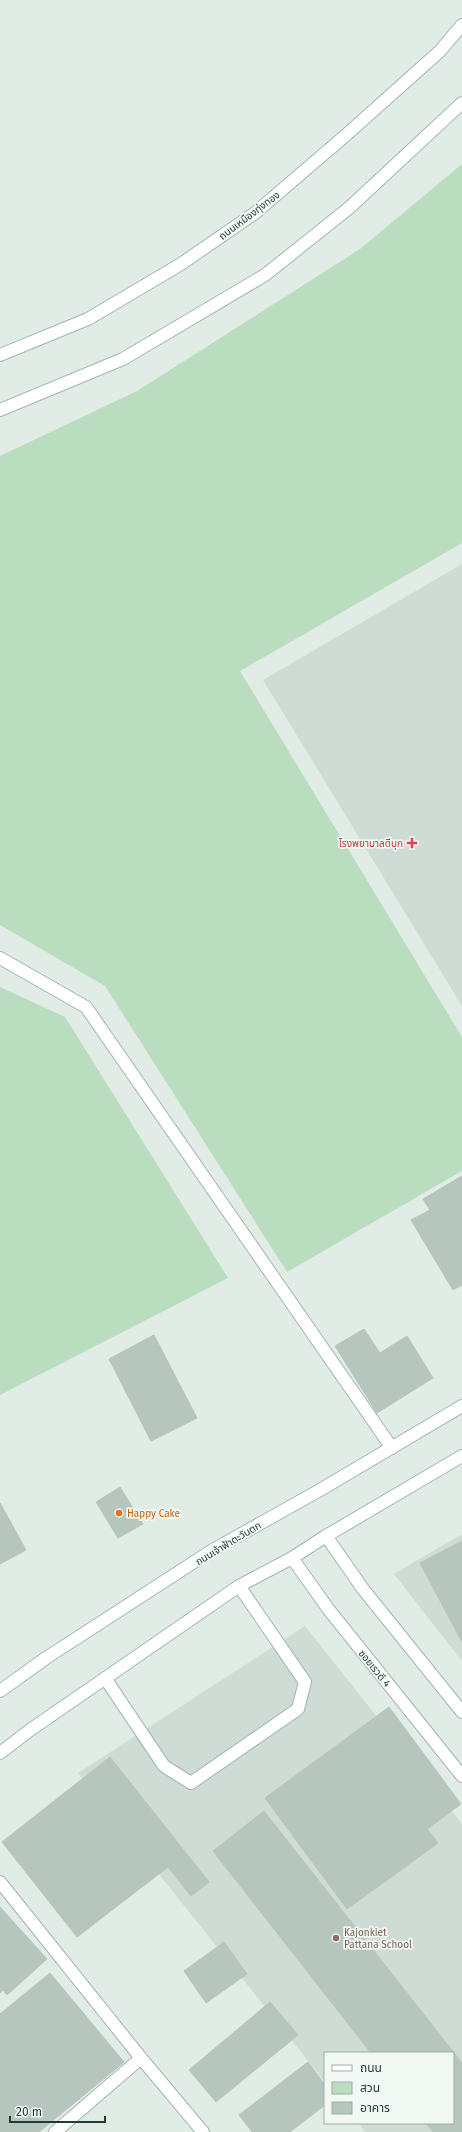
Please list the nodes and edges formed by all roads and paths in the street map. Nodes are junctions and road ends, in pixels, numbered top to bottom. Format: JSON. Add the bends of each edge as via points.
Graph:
{"nodes":[{"id":1,"x":462,"y":25,"type":"edge"},
{"id":2,"x":462,"y":103,"type":"edge"},
{"id":3,"x":0,"y":354,"type":"edge"},
{"id":4,"x":0,"y":410,"type":"edge"},
{"id":5,"x":0,"y":958,"type":"edge"},
{"id":6,"x":462,"y":1406,"type":"edge"},
{"id":7,"x":392,"y":1448,"type":"junction"},
{"id":8,"x":462,"y":1456,"type":"edge"},
{"id":9,"x":326,"y":1536,"type":"junction"},
{"id":10,"x":292,"y":1558,"type":"junction"},
{"id":11,"x":239,"y":1586,"type":"junction"},
{"id":12,"x":105,"y":1678,"type":"junction"},
{"id":13,"x":0,"y":1691,"type":"edge"},
{"id":14,"x":462,"y":1712,"type":"edge"},
{"id":15,"x":0,"y":1753,"type":"edge"},
{"id":16,"x":462,"y":1776,"type":"edge"},
{"id":17,"x":0,"y":1882,"type":"edge"},
{"id":18,"x":141,"y":2058,"type":"junction"},
{"id":19,"x":55,"y":2132,"type":"edge"},
{"id":20,"x":204,"y":2132,"type":"edge"}],
"edges":[{"from":1,"to":3,"type":"street","name":"ถนนเหมืองทุ่งทอง","via":[[440,50],[255,213],[181,264],[88,319]]},
{"from":2,"to":4,"type":"street","via":[[349,208],[265,275],[123,359]]},
{"from":5,"to":7,"type":"street","via":[[86,1007]]},
{"from":6,"to":7,"type":"street","name":"ถนนเจ้าฟ้าตะวันตก"},
{"from":7,"to":13,"type":"street","name":"ถนนเจ้าฟ้าตะวันตก","via":[[211,1551],[46,1658]]},
{"from":8,"to":9,"type":"street"},
{"from":9,"to":10,"type":"street"},
{"from":9,"to":14,"type":"street","via":[[363,1589]]},
{"from":10,"to":11,"type":"street"},
{"from":10,"to":16,"type":"street","name":"ซอยเรวดี 4","via":[[330,1610]]},
{"from":11,"to":12,"type":"street"},
{"from":11,"to":12,"type":"street","via":[[306,1682],[298,1709],[191,1783],[164,1766]]},
{"from":12,"to":15,"type":"street"},
{"from":17,"to":18,"type":"street"},
{"from":18,"to":19,"type":"street"},
{"from":18,"to":20,"type":"street"}]}
